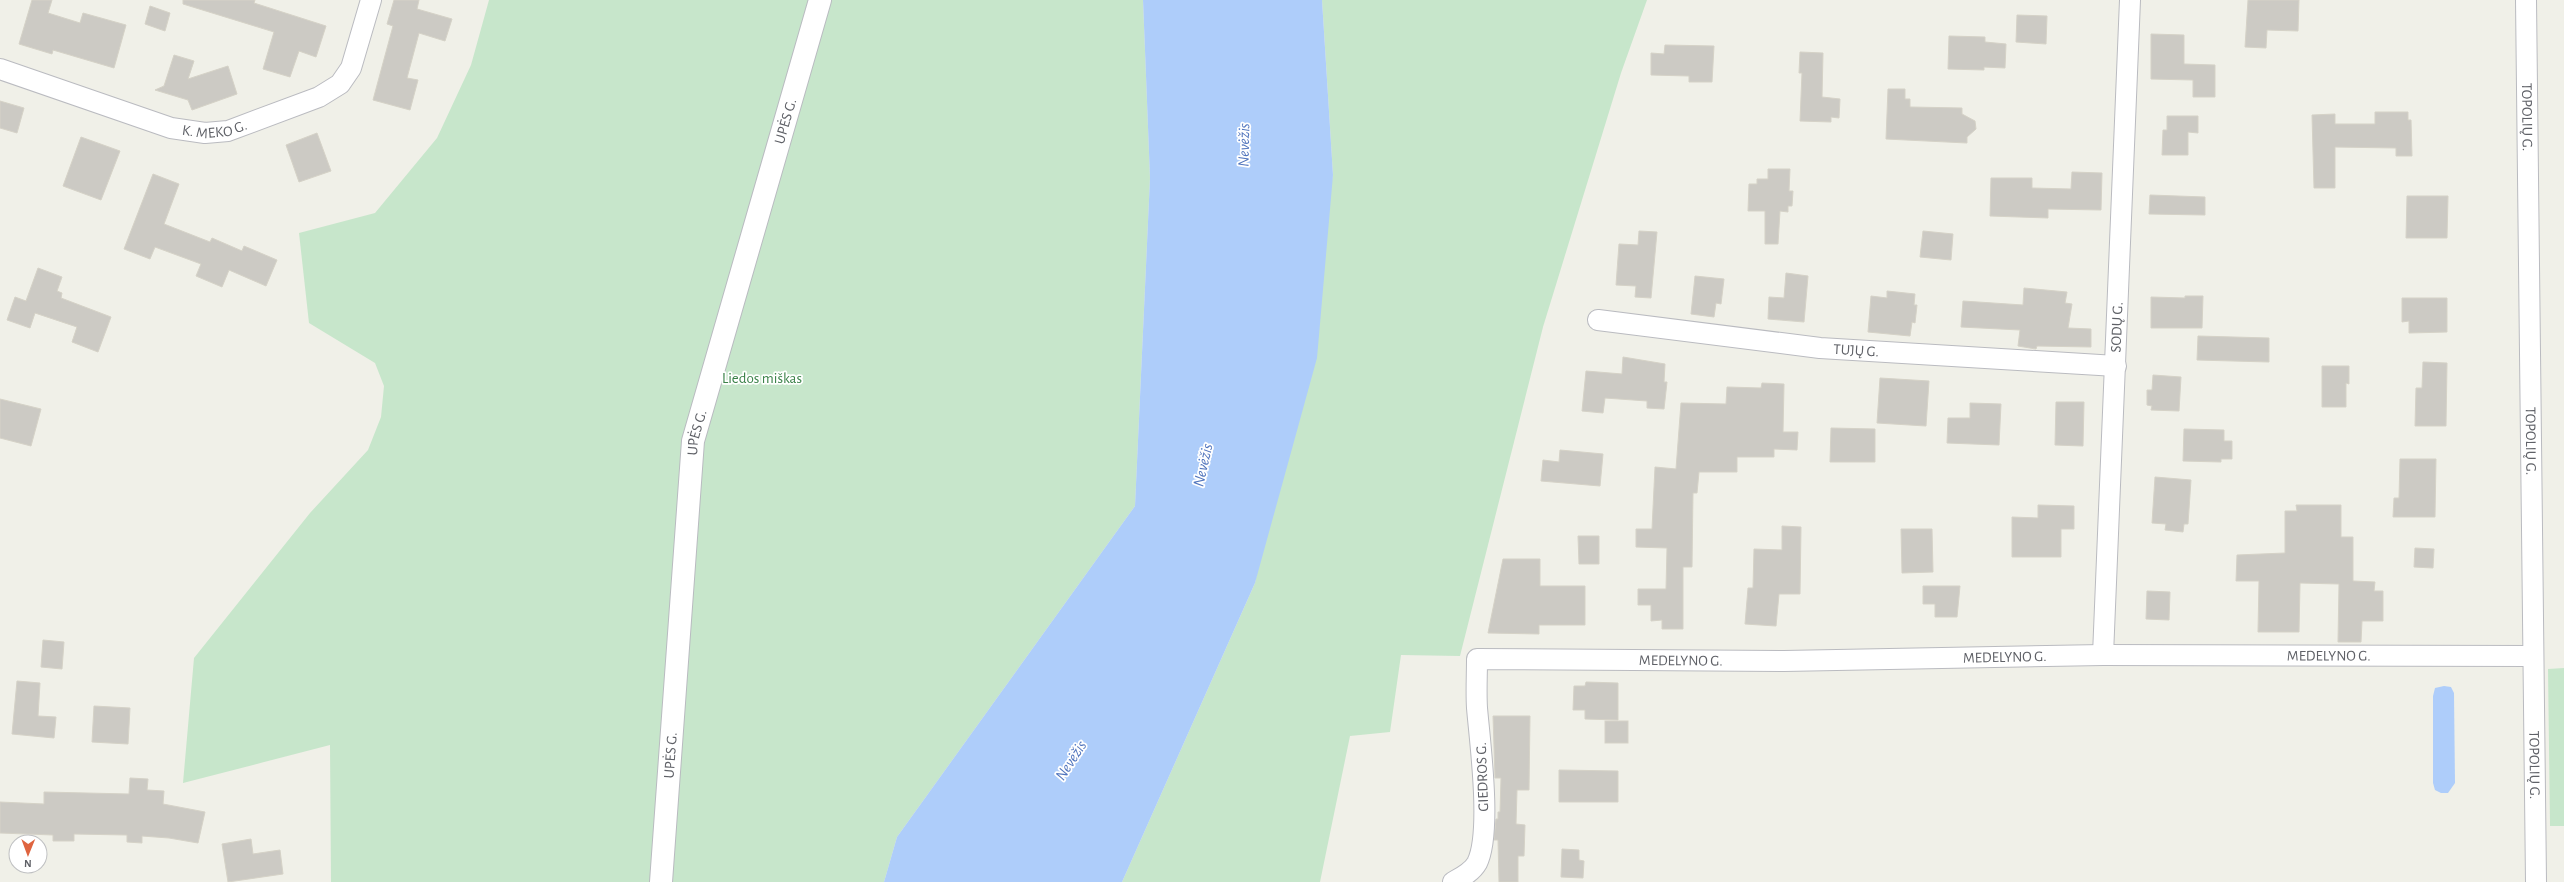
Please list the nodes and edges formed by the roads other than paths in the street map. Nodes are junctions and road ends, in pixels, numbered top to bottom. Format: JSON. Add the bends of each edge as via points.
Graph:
{"nodes":[{"id":1,"x":371,"y":0,"type":"edge"},
{"id":2,"x":820,"y":0,"type":"edge"},
{"id":3,"x":2130,"y":0,"type":"edge"},
{"id":4,"x":2526,"y":0,"type":"edge"},
{"id":5,"x":0,"y":69,"type":"edge"},
{"id":6,"x":1598,"y":320,"type":"dead end"},
{"id":7,"x":2116,"y":366,"type":"junction"},
{"id":8,"x":2103,"y":655,"type":"junction"},
{"id":9,"x":2533,"y":656,"type":"junction"},
{"id":10,"x":1476,"y":659,"type":"joint"},
{"id":11,"x":661,"y":882,"type":"edge"},
{"id":12,"x":1453,"y":882,"type":"edge"},
{"id":13,"x":2536,"y":882,"type":"edge"}],
"edges":[{"from":1,"to":5,"type":"street","name":"K. MEKO G.","via":[[351,68],[340,84],[319,97],[228,131],[205,133],[171,128]]},
{"from":2,"to":11,"type":"main road","name":"UPĖS G.","via":[[693,441]]},
{"from":3,"to":7,"type":"street","name":"SODŲ G."},
{"from":4,"to":9,"type":"street","name":"TOPOLIŲ G."},
{"from":6,"to":7,"type":"street","name":"TUJŲ G.","via":[[1820,348]]},
{"from":7,"to":8,"type":"street","name":"SODŲ G."},
{"from":8,"to":9,"type":"street","name":"MEDELYNO G."},
{"from":8,"to":10,"type":"street","name":"MEDELYNO G.","via":[[1784,661]]},
{"from":9,"to":13,"type":"street","name":"TOPOLIŲ G."},
{"from":10,"to":12,"type":"street","name":"GIEDROS G.","via":[[1484,786],[1483,828],[1477,863],[1468,873]]}]}
